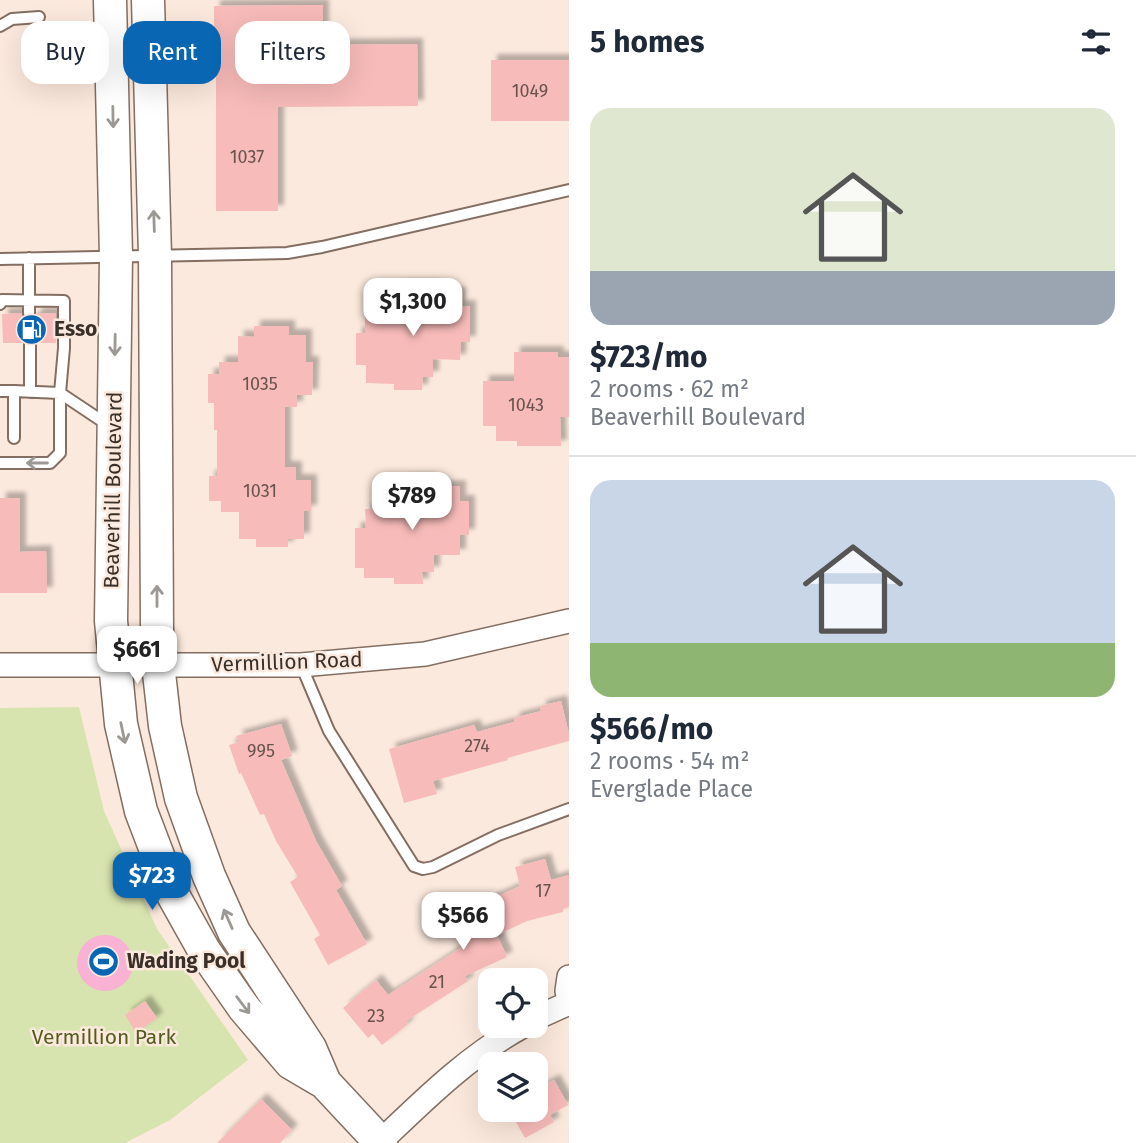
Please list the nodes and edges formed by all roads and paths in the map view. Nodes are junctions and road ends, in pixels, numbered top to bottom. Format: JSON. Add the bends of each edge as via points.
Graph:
{"nodes":[{"id":1,"x":110,"y":0,"type":"edge"},
{"id":2,"x":148,"y":0,"type":"edge"},
{"id":3,"x":39,"y":17,"type":"dead end"},
{"id":4,"x":0,"y":26,"type":"edge"},
{"id":5,"x":569,"y":190,"type":"edge"},
{"id":6,"x":116,"y":256,"type":"junction"},
{"id":7,"x":155,"y":256,"type":"junction"},
{"id":8,"x":29,"y":258,"type":"junction"},
{"id":9,"x":0,"y":259,"type":"edge"},
{"id":10,"x":29,"y":301,"type":"junction"},
{"id":11,"x":0,"y":303,"type":"edge"},
{"id":12,"x":29,"y":313,"type":"dead end"},
{"id":13,"x":30,"y":344,"type":"dead end"},
{"id":14,"x":0,"y":391,"type":"edge"},
{"id":15,"x":14,"y":391,"type":"junction"},
{"id":16,"x":30,"y":392,"type":"junction"},
{"id":17,"x":60,"y":393,"type":"junction"},
{"id":18,"x":113,"y":428,"type":"junction"},
{"id":19,"x":14,"y":438,"type":"dead end"},
{"id":20,"x":0,"y":463,"type":"edge"},
{"id":21,"x":569,"y":621,"type":"edge"},
{"id":22,"x":158,"y":664,"type":"junction"},
{"id":23,"x":0,"y":665,"type":"edge"},
{"id":24,"x":114,"y":665,"type":"junction"},
{"id":25,"x":301,"y":665,"type":"junction"},
{"id":26,"x":569,"y":809,"type":"edge"},
{"id":27,"x":569,"y":977,"type":"edge"},
{"id":28,"x":569,"y":1001,"type":"edge"},
{"id":29,"x":548,"y":1012,"type":"edge"},
{"id":30,"x":502,"y":1038,"type":"edge"},
{"id":31,"x":325,"y":1083,"type":"junction"},
{"id":32,"x":380,"y":1143,"type":"edge"}],
"edges":[{"from":1,"to":6,"type":"street","name":"Beaverhill Boulevard","one_way":true},
{"from":7,"to":2,"type":"street","name":"Beaverhill Boulevard","one_way":true},
{"from":3,"to":4,"type":"lane","via":[[12,19]]},
{"from":5,"to":7,"type":"lane","via":[[299,251]]},
{"from":6,"to":7,"type":"lane"},
{"from":6,"to":8,"type":"lane"},
{"from":6,"to":18,"type":"street","name":"Beaverhill Boulevard","one_way":true},
{"from":22,"to":7,"type":"street","name":"Beaverhill Boulevard","one_way":true},
{"from":8,"to":9,"type":"lane"},
{"from":8,"to":10,"type":"lane"},
{"from":10,"to":11,"type":"lane"},
{"from":10,"to":12,"type":"lane"},
{"from":10,"to":17,"type":"lane","via":[[64,301]]},
{"from":13,"to":16,"type":"lane"},
{"from":14,"to":15,"type":"lane"},
{"from":15,"to":16,"type":"lane"},
{"from":15,"to":19,"type":"lane"},
{"from":16,"to":17,"type":"lane"},
{"from":17,"to":18,"type":"lane"},
{"from":17,"to":20,"type":"lane","one_way":true,"via":[[60,453],[50,463]]},
{"from":18,"to":24,"type":"street","name":"Beaverhill Boulevard"},
{"from":21,"to":25,"type":"street","name":"Vermillion Road","via":[[425,654]]},
{"from":22,"to":24,"type":"street","name":"Vermillion Road"},
{"from":22,"to":25,"type":"street","name":"Vermillion Road"},
{"from":31,"to":22,"type":"street","name":"Beaverhill Boulevard","one_way":true,"via":[[310,1048],[234,932],[209,876],[181,797],[165,726]]},
{"from":23,"to":24,"type":"street","name":"Vermillion Road"},
{"from":24,"to":31,"type":"street","name":"Beaverhill Boulevard","one_way":true,"via":[[121,723],[141,811],[173,895],[244,1009],[291,1063]]},
{"from":25,"to":26,"type":"lane","via":[[329,731],[414,866],[433,867],[498,835]]},
{"from":27,"to":28,"type":"street"},
{"from":28,"to":29,"type":"street"},
{"from":30,"to":32,"type":"street","via":[[438,1087]]},
{"from":31,"to":32,"type":"street","name":"Beaverhill Boulevard"}]}
